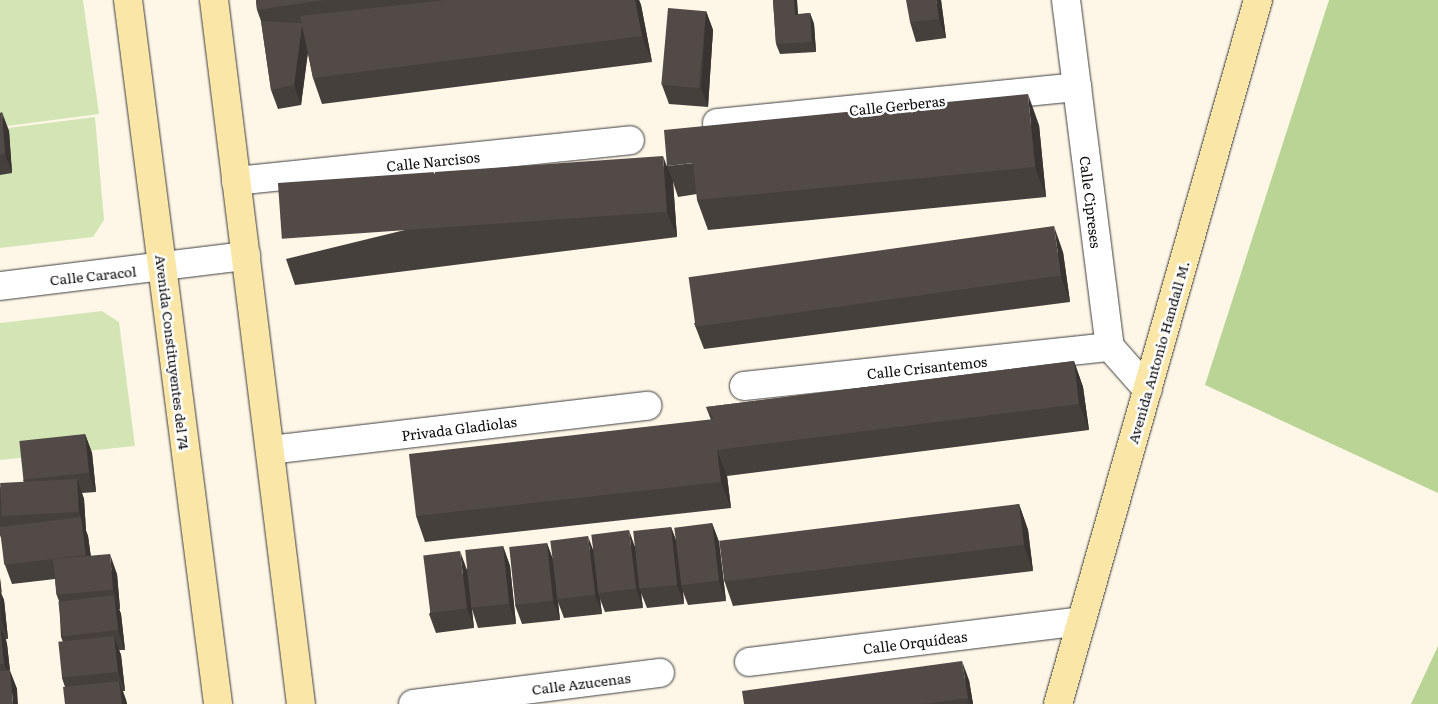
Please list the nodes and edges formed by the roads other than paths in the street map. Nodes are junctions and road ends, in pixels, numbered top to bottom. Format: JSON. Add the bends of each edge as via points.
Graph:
{"nodes":[{"id":1,"x":128,"y":0,"type":"edge"},
{"id":2,"x":214,"y":0,"type":"edge"},
{"id":3,"x":1066,"y":0,"type":"edge"},
{"id":4,"x":1258,"y":0,"type":"edge"},
{"id":5,"x":1077,"y":87,"type":"junction"},
{"id":6,"x":717,"y":123,"type":"edge"},
{"id":7,"x":630,"y":140,"type":"dead end"},
{"id":8,"x":236,"y":181,"type":"junction"},
{"id":9,"x":246,"y":256,"type":"junction"},
{"id":10,"x":162,"y":267,"type":"junction"},
{"id":11,"x":0,"y":286,"type":"edge"},
{"id":12,"x":1110,"y":347,"type":"junction"},
{"id":13,"x":744,"y":386,"type":"dead end"},
{"id":14,"x":1148,"y":390,"type":"junction"},
{"id":15,"x":647,"y":406,"type":"dead end"},
{"id":16,"x":270,"y":450,"type":"junction"},
{"id":17,"x":1081,"y":621,"type":"junction"},
{"id":18,"x":749,"y":662,"type":"dead end"},
{"id":19,"x":660,"y":673,"type":"dead end"},
{"id":20,"x":218,"y":704,"type":"edge"},
{"id":21,"x":301,"y":704,"type":"edge"},
{"id":22,"x":412,"y":704,"type":"edge"},
{"id":23,"x":1058,"y":704,"type":"edge"}],
"edges":[{"from":1,"to":10,"type":"main road","name":"Avenida Constituyentes del 74"},
{"from":2,"to":8,"type":"main road"},
{"from":3,"to":5,"type":"street","name":"Calle Cipreses"},
{"from":4,"to":14,"type":"main road","name":"Avenida Antonio Handall M."},
{"from":5,"to":6,"type":"street","name":"Calle Gerberas"},
{"from":5,"to":12,"type":"street","name":"Calle Cipreses"},
{"from":7,"to":8,"type":"street","name":"Calle Narcisos"},
{"from":8,"to":9,"type":"main road"},
{"from":9,"to":10,"type":"street","name":"Calle Caracol"},
{"from":9,"to":16,"type":"main road"},
{"from":10,"to":11,"type":"street","name":"Calle Caracol"},
{"from":10,"to":20,"type":"main road","name":"Avenida Constituyentes del 74"},
{"from":12,"to":13,"type":"street","name":"Calle Crisantemos"},
{"from":12,"to":14,"type":"street"},
{"from":14,"to":17,"type":"main road","name":"Avenida Antonio Handall M."},
{"from":15,"to":16,"type":"street","name":"Privada Gladiolas"},
{"from":16,"to":21,"type":"main road"},
{"from":17,"to":18,"type":"street","name":"Calle Orquídeas"},
{"from":17,"to":23,"type":"main road","name":"Avenida Antonio Handall M."},
{"from":19,"to":22,"type":"street","name":"Calle Azucenas"}]}
